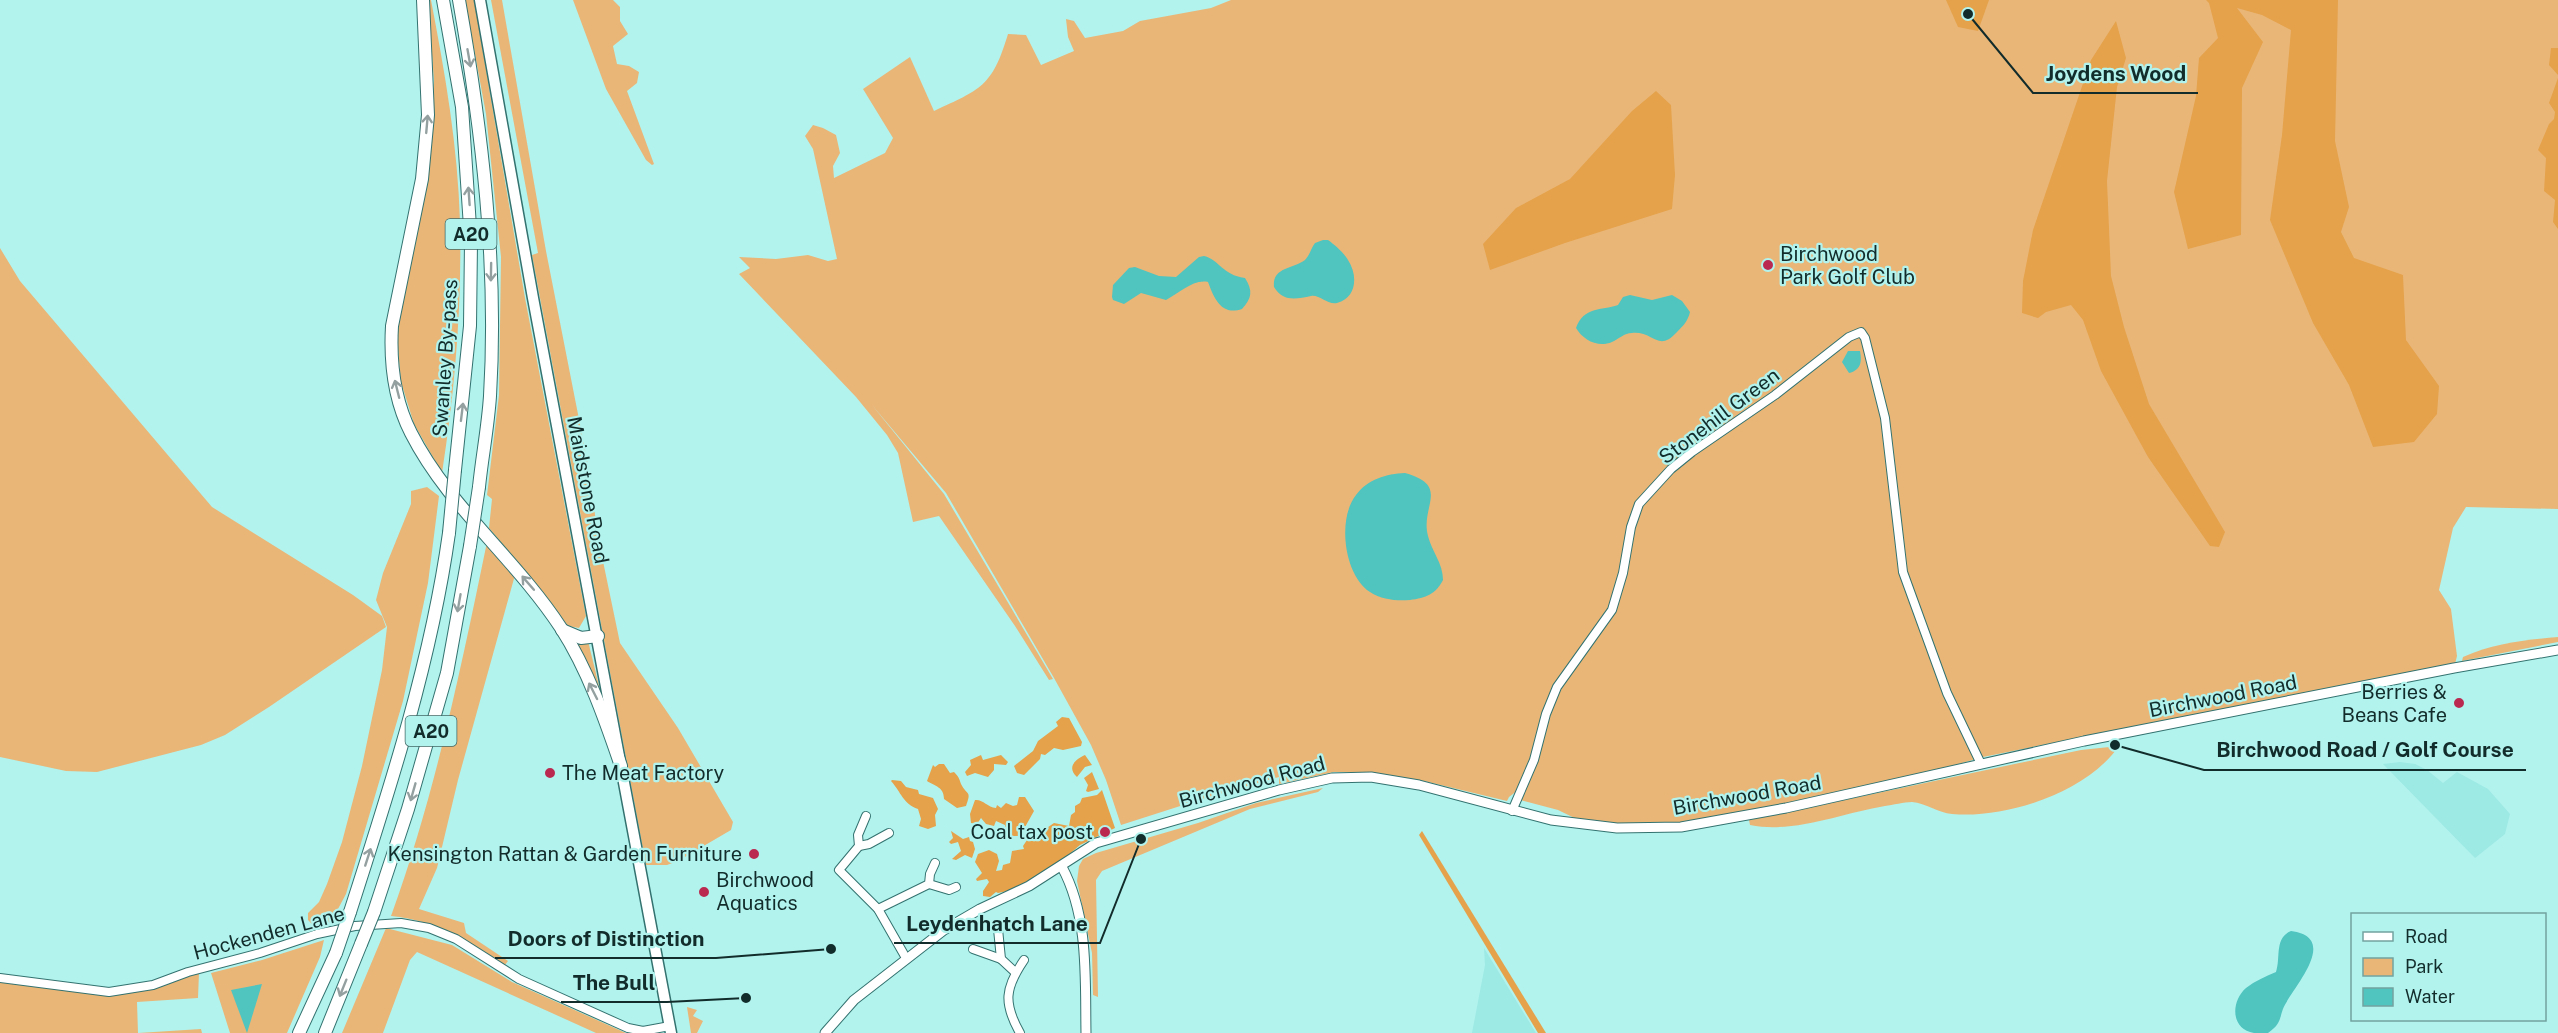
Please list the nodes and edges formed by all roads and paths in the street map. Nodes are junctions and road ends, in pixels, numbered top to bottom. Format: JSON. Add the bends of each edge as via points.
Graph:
{"nodes":[{"id":1,"x":423,"y":0,"type":"edge"},
{"id":2,"x":443,"y":0,"type":"edge"},
{"id":3,"x":459,"y":0,"type":"edge"},
{"id":4,"x":480,"y":0,"type":"edge"},
{"id":5,"x":562,"y":630,"type":"junction"},
{"id":6,"x":598,"y":636,"type":"junction"},
{"id":7,"x":2558,"y":650,"type":"edge"},
{"id":8,"x":1981,"y":764,"type":"junction"},
{"id":9,"x":621,"y":766,"type":"junction"},
{"id":10,"x":1512,"y":811,"type":"junction"},
{"id":11,"x":866,"y":816,"type":"dead end"},
{"id":12,"x":889,"y":833,"type":"dead end"},
{"id":13,"x":859,"y":846,"type":"junction"},
{"id":14,"x":935,"y":863,"type":"dead end"},
{"id":15,"x":1062,"y":867,"type":"junction"},
{"id":16,"x":929,"y":884,"type":"junction"},
{"id":17,"x":956,"y":887,"type":"dead end"},
{"id":18,"x":878,"y":909,"type":"junction"},
{"id":19,"x":998,"y":929,"type":"dead end"},
{"id":20,"x":973,"y":949,"type":"dead end"},
{"id":21,"x":906,"y":958,"type":"junction"},
{"id":22,"x":1001,"y":959,"type":"junction"},
{"id":23,"x":1024,"y":960,"type":"dead end"},
{"id":24,"x":1015,"y":972,"type":"junction"},
{"id":25,"x":0,"y":978,"type":"edge"},
{"id":26,"x":670,"y":1029,"type":"edge"},
{"id":27,"x":299,"y":1033,"type":"edge"},
{"id":28,"x":325,"y":1033,"type":"edge"},
{"id":29,"x":825,"y":1033,"type":"edge"},
{"id":30,"x":1020,"y":1033,"type":"edge"},
{"id":31,"x":1086,"y":1033,"type":"edge"}],
"edges":[{"from":5,"to":1,"type":"highway","one_way":true,"via":[[535,591],[436,475],[410,431],[395,385],[392,326],[422,179],[428,115]]},
{"from":27,"to":2,"type":"highway","name":"Swanley By-pass","number":"A20","one_way":true,"bridge":true,"via":[[336,953],[385,802],[420,677],[445,561],[470,326],[471,242],[462,107]]},
{"from":3,"to":28,"type":"highway","name":"Swanley By-pass","number":"A20","one_way":true,"bridge":true,"via":[[475,93],[491,256],[490,397],[479,487],[447,673],[374,912]]},
{"from":4,"to":6,"type":"main road","name":"Maidstone Road"},
{"from":5,"to":6,"type":"highway","via":[[581,638]]},
{"from":9,"to":5,"type":"highway","one_way":true,"via":[[598,702]]},
{"from":6,"to":9,"type":"main road","name":"Maidstone Road"},
{"from":7,"to":8,"type":"street","name":"Birchwood Road"},
{"from":8,"to":10,"type":"street","name":"Birchwood Road","via":[[1681,827],[1589,826]]},
{"from":8,"to":10,"type":"street","name":"Stonehill Green","via":[[1947,693],[1903,572],[1885,418],[1862,332],[1849,337],[1775,395],[1699,447],[1671,469],[1639,504],[1612,610],[1557,687]]},
{"from":9,"to":26,"type":"main road","name":"Maidstone Road"},
{"from":10,"to":15,"type":"street","name":"Birchwood Road","via":[[1394,780],[1332,778],[1096,843]]},
{"from":11,"to":13,"type":"street","via":[[858,835]]},
{"from":12,"to":13,"type":"street"},
{"from":13,"to":18,"type":"street","via":[[840,870]]},
{"from":14,"to":16,"type":"street"},
{"from":15,"to":21,"type":"street","name":"Birchwood Road","via":[[963,918]]},
{"from":15,"to":31,"type":"street","via":[[1069,879],[1082,930]]},
{"from":16,"to":17,"type":"street","via":[[949,890]]},
{"from":16,"to":18,"type":"street"},
{"from":18,"to":21,"type":"street"},
{"from":19,"to":22,"type":"street"},
{"from":20,"to":22,"type":"street"},
{"from":21,"to":29,"type":"street","name":"Birchwood Road","via":[[854,1000]]},
{"from":22,"to":24,"type":"street"},
{"from":23,"to":24,"type":"street"},
{"from":24,"to":30,"type":"street","via":[[1007,999]]},
{"from":25,"to":26,"type":"street","name":"Hockenden Lane","via":[[109,992],[153,985],[317,934],[401,923],[429,928],[456,939],[519,979],[628,1028]]}]}
